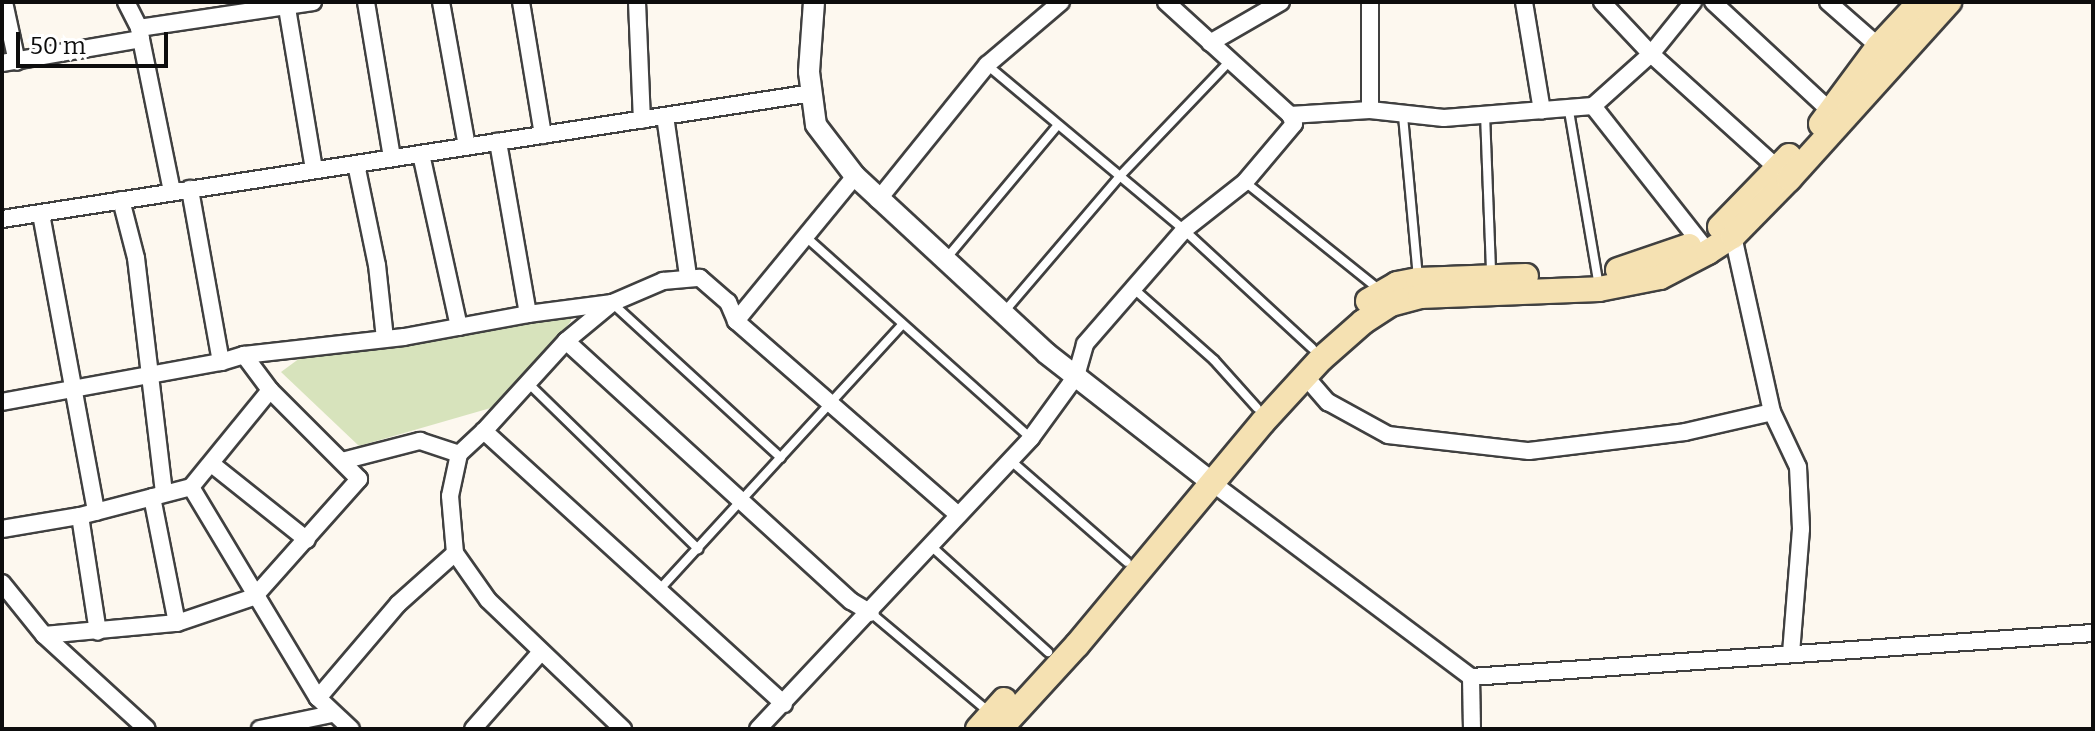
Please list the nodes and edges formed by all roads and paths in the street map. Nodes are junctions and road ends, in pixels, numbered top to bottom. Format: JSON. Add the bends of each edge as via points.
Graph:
{"nodes":[{"id":1,"x":4,"y":2,"type":"edge"},
{"id":2,"x":313,"y":2,"type":"edge"},
{"id":3,"x":366,"y":2,"type":"edge"},
{"id":4,"x":441,"y":2,"type":"edge"},
{"id":5,"x":521,"y":2,"type":"edge"},
{"id":6,"x":637,"y":2,"type":"edge"},
{"id":7,"x":814,"y":2,"type":"edge"},
{"id":8,"x":1061,"y":2,"type":"edge"},
{"id":9,"x":1166,"y":2,"type":"edge"},
{"id":10,"x":1281,"y":2,"type":"edge"},
{"id":11,"x":1370,"y":2,"type":"edge"},
{"id":12,"x":1524,"y":2,"type":"edge"},
{"id":13,"x":1602,"y":2,"type":"edge"},
{"id":14,"x":1693,"y":2,"type":"edge"},
{"id":15,"x":1713,"y":2,"type":"edge"},
{"id":16,"x":1828,"y":2,"type":"edge"},
{"id":17,"x":1920,"y":2,"type":"edge"},
{"id":18,"x":129,"y":3,"type":"edge"},
{"id":19,"x":1947,"y":3,"type":"edge"},
{"id":20,"x":286,"y":4,"type":"edge"},
{"id":21,"x":140,"y":34,"type":"junction"},
{"id":22,"x":1210,"y":43,"type":"junction"},
{"id":23,"x":1878,"y":47,"type":"junction"},
{"id":24,"x":1651,"y":54,"type":"junction"},
{"id":25,"x":1231,"y":61,"type":"junction"},
{"id":26,"x":9,"y":62,"type":"edge"},
{"id":27,"x":1898,"y":63,"type":"junction"},
{"id":28,"x":987,"y":65,"type":"junction"},
{"id":29,"x":812,"y":93,"type":"junction"},
{"id":30,"x":1593,"y":106,"type":"junction"},
{"id":31,"x":1370,"y":110,"type":"junction"},
{"id":32,"x":1542,"y":111,"type":"junction"},
{"id":33,"x":1569,"y":111,"type":"junction"},
{"id":34,"x":1485,"y":113,"type":"junction"},
{"id":35,"x":1290,"y":115,"type":"junction"},
{"id":36,"x":665,"y":116,"type":"junction"},
{"id":37,"x":1403,"y":116,"type":"junction"},
{"id":38,"x":1837,"y":118,"type":"junction"},
{"id":39,"x":642,"y":120,"type":"junction"},
{"id":40,"x":1057,"y":126,"type":"junction"},
{"id":41,"x":543,"y":135,"type":"junction"},
{"id":42,"x":498,"y":142,"type":"junction"},
{"id":43,"x":467,"y":146,"type":"junction"},
{"id":44,"x":421,"y":154,"type":"junction"},
{"id":45,"x":392,"y":158,"type":"junction"},
{"id":46,"x":356,"y":164,"type":"junction"},
{"id":47,"x":314,"y":170,"type":"junction"},
{"id":48,"x":1783,"y":173,"type":"junction"},
{"id":49,"x":855,"y":176,"type":"junction"},
{"id":50,"x":1120,"y":176,"type":"junction"},
{"id":51,"x":1245,"y":182,"type":"junction"},
{"id":52,"x":190,"y":189,"type":"junction"},
{"id":53,"x":172,"y":192,"type":"junction"},
{"id":54,"x":121,"y":200,"type":"junction"},
{"id":55,"x":878,"y":200,"type":"junction"},
{"id":56,"x":41,"y":214,"type":"junction"},
{"id":57,"x":2,"y":219,"type":"edge"},
{"id":58,"x":1184,"y":230,"type":"junction"},
{"id":59,"x":1733,"y":236,"type":"junction"},
{"id":60,"x":807,"y":238,"type":"junction"},
{"id":61,"x":1703,"y":246,"type":"junction"},
{"id":62,"x":943,"y":262,"type":"junction"},
{"id":63,"x":688,"y":275,"type":"junction"},
{"id":64,"x":1598,"y":282,"type":"junction"},
{"id":65,"x":1492,"y":284,"type":"junction"},
{"id":66,"x":1419,"y":288,"type":"junction"},
{"id":67,"x":1134,"y":289,"type":"junction"},
{"id":68,"x":1382,"y":291,"type":"junction"},
{"id":69,"x":612,"y":303,"type":"junction"},
{"id":70,"x":1003,"y":313,"type":"junction"},
{"id":71,"x":528,"y":314,"type":"junction"},
{"id":72,"x":736,"y":321,"type":"junction"},
{"id":73,"x":902,"y":325,"type":"junction"},
{"id":74,"x":459,"y":327,"type":"junction"},
{"id":75,"x":385,"y":339,"type":"junction"},
{"id":76,"x":566,"y":341,"type":"junction"},
{"id":77,"x":1312,"y":348,"type":"junction"},
{"id":78,"x":244,"y":355,"type":"junction"},
{"id":79,"x":221,"y":362,"type":"junction"},
{"id":80,"x":147,"y":372,"type":"junction"},
{"id":81,"x":1076,"y":376,"type":"junction"},
{"id":82,"x":1305,"y":376,"type":"junction"},
{"id":83,"x":528,"y":383,"type":"junction"},
{"id":84,"x":76,"y":386,"type":"junction"},
{"id":85,"x":270,"y":390,"type":"junction"},
{"id":86,"x":2,"y":402,"type":"edge"},
{"id":87,"x":828,"y":404,"type":"junction"},
{"id":88,"x":1257,"y":408,"type":"junction"},
{"id":89,"x":1772,"y":412,"type":"junction"},
{"id":90,"x":484,"y":431,"type":"junction"},
{"id":91,"x":1031,"y":438,"type":"junction"},
{"id":92,"x":459,"y":454,"type":"junction"},
{"id":93,"x":781,"y":458,"type":"junction"},
{"id":94,"x":1010,"y":460,"type":"junction"},
{"id":95,"x":342,"y":461,"type":"junction"},
{"id":96,"x":213,"y":465,"type":"junction"},
{"id":97,"x":1205,"y":478,"type":"junction"},
{"id":98,"x":191,"y":487,"type":"junction"},
{"id":99,"x":158,"y":495,"type":"junction"},
{"id":100,"x":744,"y":500,"type":"junction"},
{"id":101,"x":88,"y":514,"type":"junction"},
{"id":102,"x":958,"y":515,"type":"junction"},
{"id":103,"x":2,"y":529,"type":"edge"},
{"id":104,"x":307,"y":540,"type":"junction"},
{"id":105,"x":931,"y":546,"type":"junction"},
{"id":106,"x":698,"y":549,"type":"junction"},
{"id":107,"x":455,"y":553,"type":"junction"},
{"id":108,"x":1127,"y":562,"type":"junction"},
{"id":109,"x":4,"y":590,"type":"edge"},
{"id":110,"x":658,"y":591,"type":"junction"},
{"id":111,"x":254,"y":597,"type":"junction"},
{"id":112,"x":871,"y":613,"type":"junction"},
{"id":113,"x":177,"y":623,"type":"junction"},
{"id":114,"x":98,"y":632,"type":"junction"},
{"id":115,"x":2093,"y":633,"type":"edge"},
{"id":116,"x":44,"y":635,"type":"junction"},
{"id":117,"x":1048,"y":652,"type":"junction"},
{"id":118,"x":540,"y":653,"type":"junction"},
{"id":119,"x":1791,"y":654,"type":"junction"},
{"id":120,"x":1471,"y":677,"type":"junction"},
{"id":121,"x":318,"y":698,"type":"junction"},
{"id":122,"x":784,"y":704,"type":"junction"},
{"id":123,"x":332,"y":714,"type":"junction"},
{"id":124,"x":990,"y":724,"type":"edge"},
{"id":125,"x":147,"y":729,"type":"edge"},
{"id":126,"x":260,"y":729,"type":"edge"},
{"id":127,"x":351,"y":729,"type":"edge"},
{"id":128,"x":473,"y":729,"type":"edge"},
{"id":129,"x":623,"y":729,"type":"edge"},
{"id":130,"x":758,"y":729,"type":"edge"},
{"id":131,"x":1472,"y":729,"type":"edge"}],
"edges":[{"from":1,"to":26,"type":"street"},
{"from":2,"to":20,"type":"street"},
{"from":3,"to":45,"type":"street"},
{"from":4,"to":43,"type":"street"},
{"from":5,"to":41,"type":"street"},
{"from":6,"to":39,"type":"street"},
{"from":7,"to":29,"type":"street"},
{"from":8,"to":28,"type":"street"},
{"from":9,"to":22,"type":"street"},
{"from":10,"to":22,"type":"street"},
{"from":11,"to":31,"type":"street"},
{"from":12,"to":32,"type":"street"},
{"from":13,"to":24,"type":"street"},
{"from":14,"to":24,"type":"street"},
{"from":15,"to":38,"type":"street"},
{"from":16,"to":23,"type":"street"},
{"from":17,"to":23,"type":"main road"},
{"from":18,"to":21,"type":"street"},
{"from":19,"to":27,"type":"main road"},
{"from":20,"to":21,"type":"street"},
{"from":20,"to":47,"type":"street"},
{"from":21,"to":26,"type":"street"},
{"from":21,"to":53,"type":"street"},
{"from":22,"to":25,"type":"street"},
{"from":23,"to":27,"type":"street"},
{"from":23,"to":38,"type":"main road"},
{"from":24,"to":30,"type":"street"},
{"from":24,"to":48,"type":"street"},
{"from":25,"to":35,"type":"street"},
{"from":25,"to":50,"type":"lane"},
{"from":27,"to":38,"type":"main road"},
{"from":28,"to":40,"type":"lane"},
{"from":28,"to":55,"type":"street"},
{"from":29,"to":36,"type":"street"},
{"from":29,"to":49,"type":"street","via":[[816,125]]},
{"from":30,"to":33,"type":"street"},
{"from":30,"to":61,"type":"street"},
{"from":31,"to":35,"type":"street"},
{"from":31,"to":37,"type":"street"},
{"from":32,"to":33,"type":"street"},
{"from":32,"to":34,"type":"street"},
{"from":33,"to":64,"type":"lane"},
{"from":34,"to":37,"type":"street"},
{"from":34,"to":65,"type":"lane"},
{"from":35,"to":51,"type":"street","via":[[1294,124]]},
{"from":36,"to":39,"type":"street"},
{"from":36,"to":63,"type":"street"},
{"from":37,"to":66,"type":"lane"},
{"from":38,"to":48,"type":"main road"},
{"from":39,"to":41,"type":"street"},
{"from":40,"to":50,"type":"lane"},
{"from":40,"to":62,"type":"lane"},
{"from":41,"to":42,"type":"street"},
{"from":42,"to":43,"type":"street"},
{"from":42,"to":71,"type":"street"},
{"from":43,"to":44,"type":"street"},
{"from":44,"to":45,"type":"street"},
{"from":44,"to":74,"type":"street"},
{"from":45,"to":46,"type":"street"},
{"from":46,"to":47,"type":"street"},
{"from":46,"to":75,"type":"street","via":[[377,265]]},
{"from":47,"to":52,"type":"street"},
{"from":48,"to":59,"type":"main road"},
{"from":48,"to":61,"type":"main road"},
{"from":49,"to":55,"type":"street"},
{"from":49,"to":60,"type":"street"},
{"from":50,"to":58,"type":"lane"},
{"from":50,"to":70,"type":"lane"},
{"from":51,"to":58,"type":"street"},
{"from":51,"to":68,"type":"lane"},
{"from":52,"to":53,"type":"street"},
{"from":52,"to":79,"type":"street"},
{"from":53,"to":54,"type":"street"},
{"from":54,"to":56,"type":"street"},
{"from":54,"to":80,"type":"street","via":[[136,258]]},
{"from":55,"to":62,"type":"street"},
{"from":56,"to":57,"type":"street"},
{"from":56,"to":84,"type":"street"},
{"from":58,"to":67,"type":"street"},
{"from":58,"to":77,"type":"lane"},
{"from":59,"to":61,"type":"main road"},
{"from":59,"to":89,"type":"street"},
{"from":60,"to":72,"type":"street"},
{"from":60,"to":73,"type":"lane"},
{"from":61,"to":64,"type":"main road","via":[[1660,277]]},
{"from":62,"to":70,"type":"street"},
{"from":63,"to":69,"type":"street"},
{"from":63,"to":72,"type":"street","via":[[700,278],[728,302]]},
{"from":64,"to":65,"type":"main road"},
{"from":65,"to":66,"type":"main road"},
{"from":66,"to":68,"type":"main road"},
{"from":66,"to":82,"type":"main road","via":[[1363,322]]},
{"from":67,"to":81,"type":"street","via":[[1085,344]]},
{"from":67,"to":88,"type":"lane","via":[[1214,360]]},
{"from":68,"to":77,"type":"main road"},
{"from":69,"to":71,"type":"street"},
{"from":69,"to":76,"type":"street"},
{"from":69,"to":93,"type":"lane"},
{"from":70,"to":81,"type":"street"},
{"from":71,"to":74,"type":"street"},
{"from":72,"to":87,"type":"street"},
{"from":73,"to":87,"type":"lane"},
{"from":73,"to":91,"type":"lane","via":[[912,328]]},
{"from":74,"to":75,"type":"street"},
{"from":75,"to":78,"type":"street"},
{"from":76,"to":83,"type":"street"},
{"from":76,"to":100,"type":"street"},
{"from":77,"to":88,"type":"main road"},
{"from":78,"to":79,"type":"street"},
{"from":78,"to":85,"type":"street"},
{"from":79,"to":80,"type":"street"},
{"from":80,"to":84,"type":"street"},
{"from":80,"to":99,"type":"street"},
{"from":81,"to":91,"type":"street"},
{"from":81,"to":97,"type":"street"},
{"from":82,"to":89,"type":"street","via":[[1328,402],[1388,435],[1529,451],[1685,432]]},
{"from":82,"to":97,"type":"main road"},
{"from":83,"to":90,"type":"street"},
{"from":83,"to":106,"type":"lane"},
{"from":84,"to":86,"type":"street"},
{"from":84,"to":101,"type":"street"},
{"from":85,"to":95,"type":"street"},
{"from":85,"to":96,"type":"street"},
{"from":87,"to":93,"type":"lane"},
{"from":87,"to":102,"type":"street"},
{"from":88,"to":97,"type":"main road"},
{"from":89,"to":119,"type":"street","via":[[1798,467],[1801,529]]},
{"from":90,"to":92,"type":"street"},
{"from":90,"to":110,"type":"street"},
{"from":91,"to":94,"type":"street"},
{"from":92,"to":95,"type":"street","via":[[420,441]]},
{"from":92,"to":107,"type":"street","via":[[450,496]]},
{"from":93,"to":100,"type":"lane"},
{"from":94,"to":102,"type":"street"},
{"from":94,"to":108,"type":"lane"},
{"from":95,"to":104,"type":"street","via":[[359,479]]},
{"from":96,"to":98,"type":"street"},
{"from":96,"to":104,"type":"street"},
{"from":97,"to":108,"type":"main road"},
{"from":97,"to":120,"type":"street"},
{"from":97,"to":124,"type":"main road","via":[[1077,645]]},
{"from":98,"to":99,"type":"street"},
{"from":98,"to":111,"type":"street"},
{"from":99,"to":101,"type":"street"},
{"from":99,"to":113,"type":"street"},
{"from":100,"to":106,"type":"lane"},
{"from":100,"to":112,"type":"street","via":[[851,601]]},
{"from":101,"to":103,"type":"street"},
{"from":101,"to":114,"type":"street"},
{"from":102,"to":105,"type":"street"},
{"from":104,"to":111,"type":"street"},
{"from":105,"to":112,"type":"street"},
{"from":105,"to":117,"type":"lane"},
{"from":106,"to":110,"type":"lane"},
{"from":107,"to":118,"type":"street","via":[[488,600]]},
{"from":107,"to":121,"type":"street","via":[[398,604]]},
{"from":108,"to":117,"type":"main road"},
{"from":109,"to":116,"type":"street"},
{"from":110,"to":122,"type":"street"},
{"from":111,"to":113,"type":"street"},
{"from":111,"to":121,"type":"street"},
{"from":112,"to":122,"type":"street"},
{"from":112,"to":124,"type":"lane"},
{"from":113,"to":114,"type":"street"},
{"from":114,"to":116,"type":"street"},
{"from":115,"to":119,"type":"street"},
{"from":116,"to":125,"type":"street"},
{"from":117,"to":124,"type":"main road"},
{"from":118,"to":128,"type":"street"},
{"from":118,"to":129,"type":"street"},
{"from":119,"to":120,"type":"street"},
{"from":120,"to":131,"type":"street"},
{"from":121,"to":123,"type":"street"},
{"from":122,"to":130,"type":"street"},
{"from":123,"to":126,"type":"street"},
{"from":123,"to":127,"type":"street"}]}
